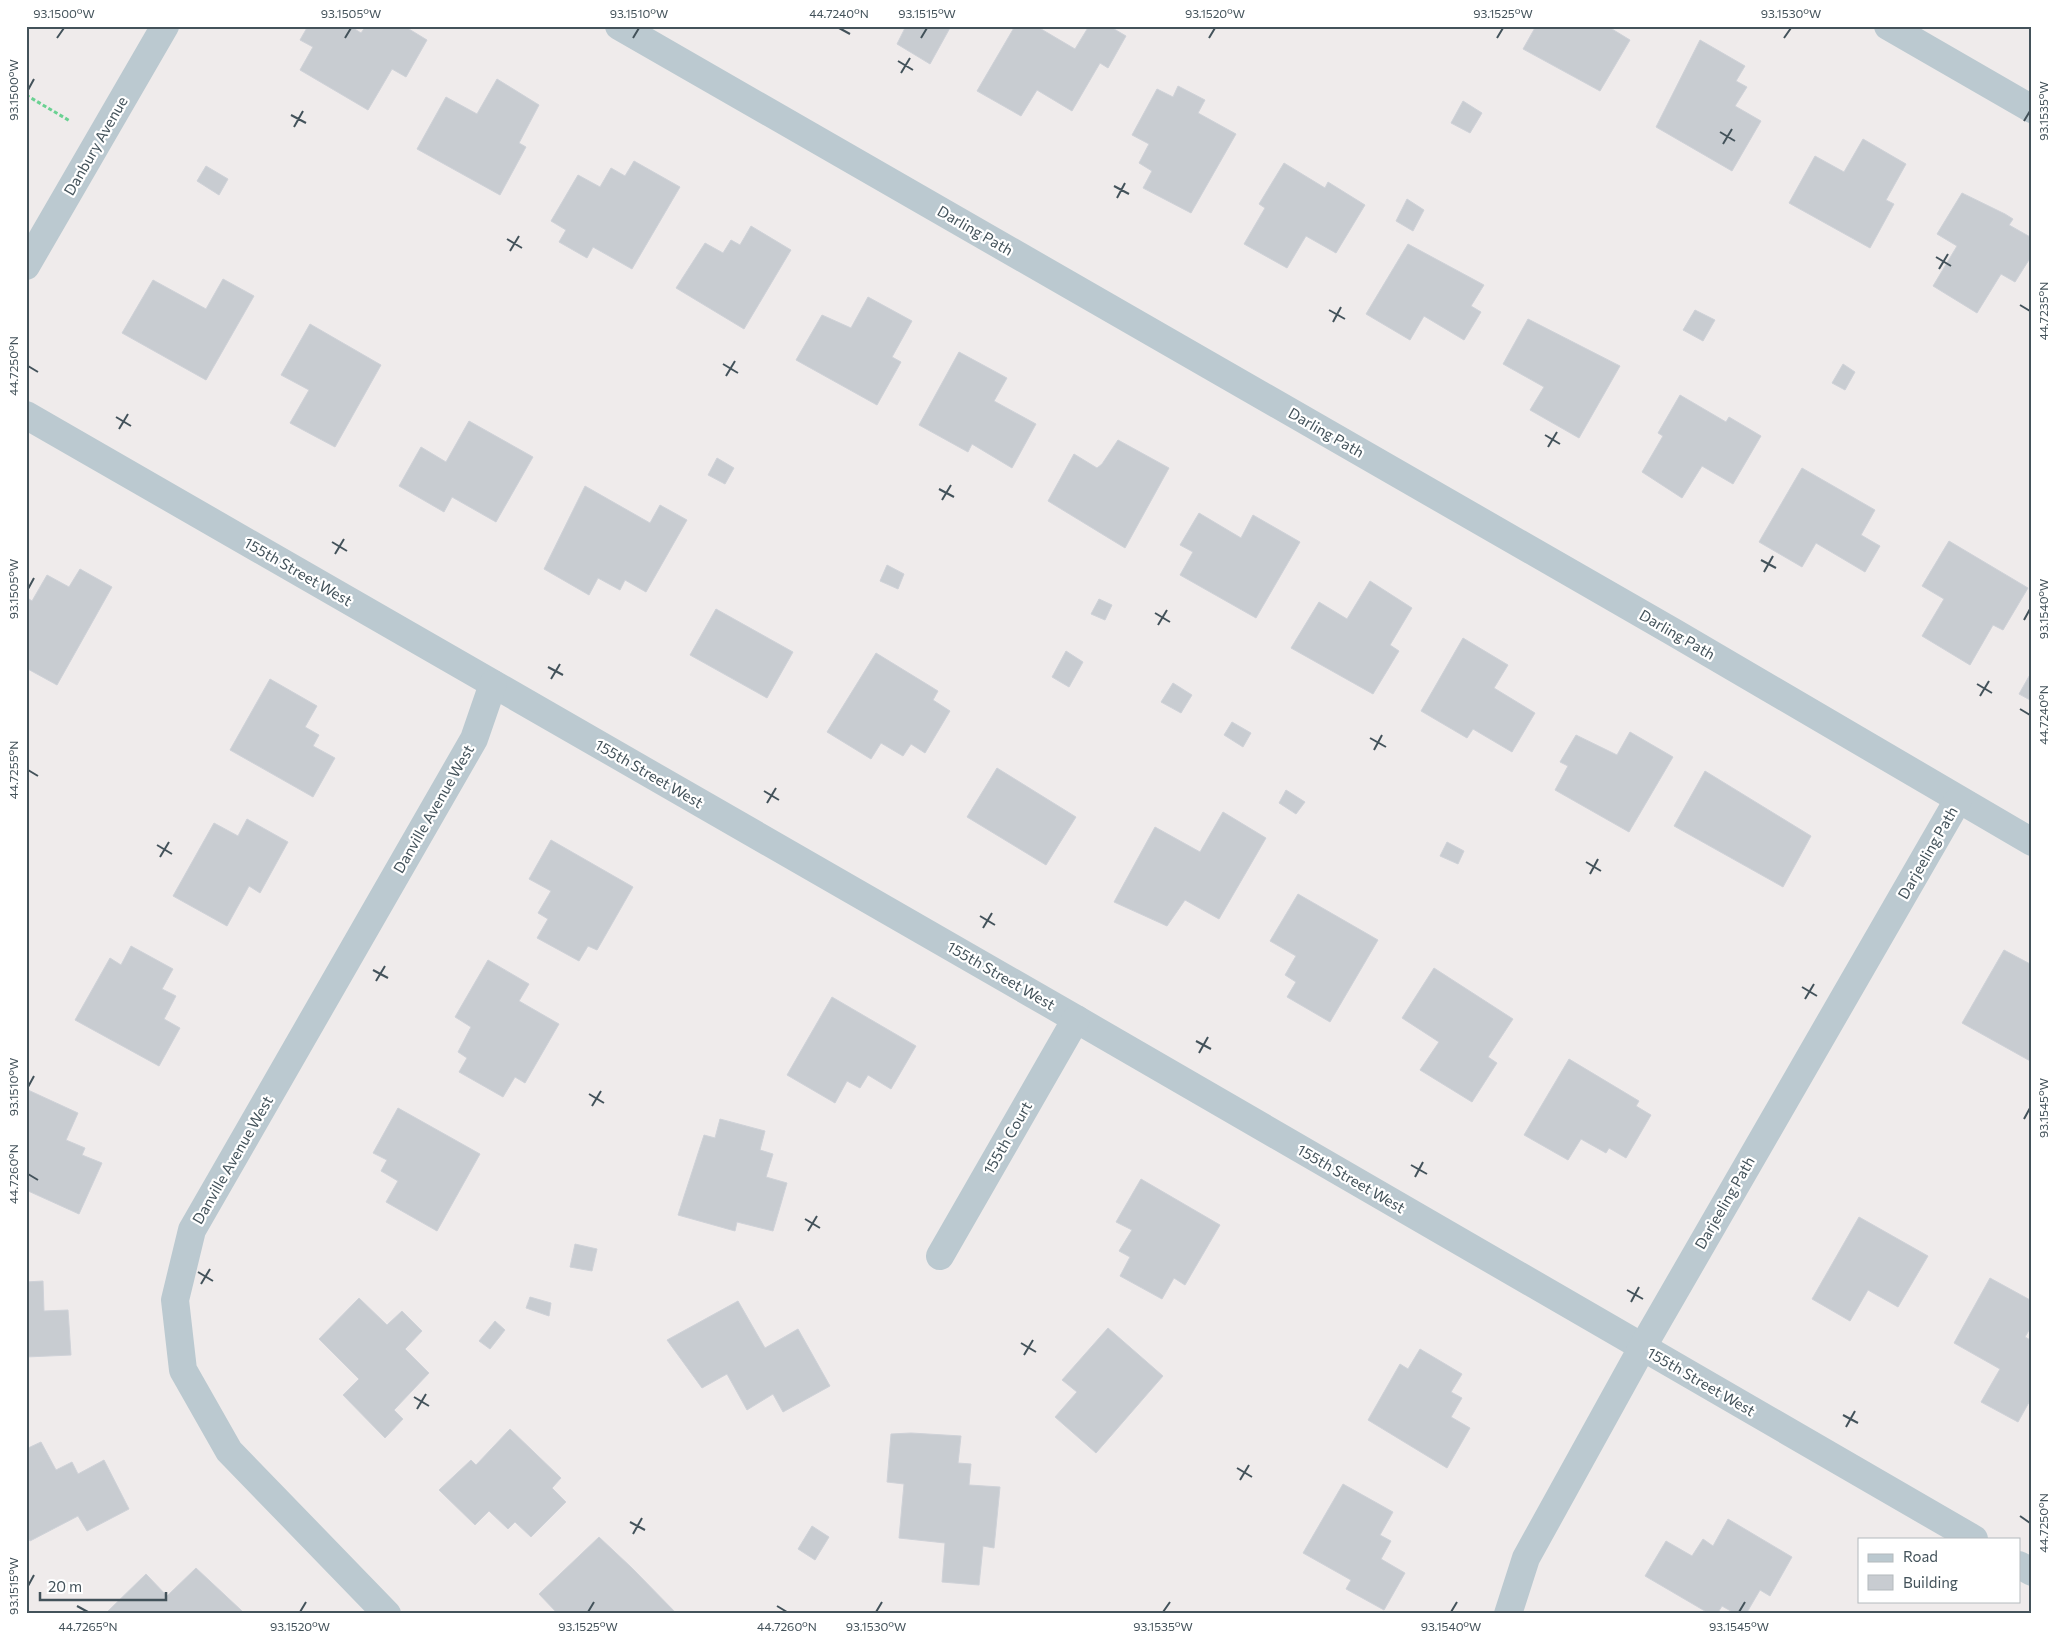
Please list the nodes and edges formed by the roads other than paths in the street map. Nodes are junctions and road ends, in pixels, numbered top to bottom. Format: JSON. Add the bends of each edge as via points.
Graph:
{"nodes":[{"id":1,"x":166,"y":26,"type":"edge"},
{"id":2,"x":619,"y":26,"type":"edge"},
{"id":3,"x":1888,"y":26,"type":"edge"},
{"id":4,"x":2032,"y":110,"type":"edge"},
{"id":5,"x":26,"y":266,"type":"edge"},
{"id":6,"x":26,"y":416,"type":"edge"},
{"id":7,"x":493,"y":684,"type":"junction"},
{"id":8,"x":1958,"y":800,"type":"junction"},
{"id":9,"x":2032,"y":842,"type":"edge"},
{"id":10,"x":1076,"y":1019,"type":"junction"},
{"id":11,"x":940,"y":1256,"type":"dead end"},
{"id":12,"x":1642,"y":1348,"type":"junction"},
{"id":13,"x":1972,"y":1538,"type":"edge"},
{"id":14,"x":2020,"y":1566,"type":"edge"},
{"id":15,"x":2032,"y":1572,"type":"edge"},
{"id":16,"x":387,"y":1614,"type":"edge"},
{"id":17,"x":1508,"y":1614,"type":"edge"}],
"edges":[{"from":1,"to":5,"type":"street","name":"Danbury Avenue"},
{"from":2,"to":8,"type":"street","name":"Darling Path"},
{"from":3,"to":4,"type":"street"},
{"from":6,"to":7,"type":"street","name":"155th Street West"},
{"from":7,"to":10,"type":"street","name":"155th Street West"},
{"from":7,"to":16,"type":"street","name":"Danville Avenue West","via":[[474,739],[192,1230],[175,1300],[183,1370],[229,1451]]},
{"from":8,"to":9,"type":"street","name":"Darling Path"},
{"from":8,"to":12,"type":"street","name":"Darjeeling Path"},
{"from":10,"to":11,"type":"street","name":"155th Court"},
{"from":10,"to":12,"type":"street","name":"155th Street West"},
{"from":12,"to":13,"type":"street","name":"155th Street West"},
{"from":12,"to":17,"type":"street","name":"Darjeeling Path","via":[[1526,1558]]},
{"from":14,"to":15,"type":"street"}]}
